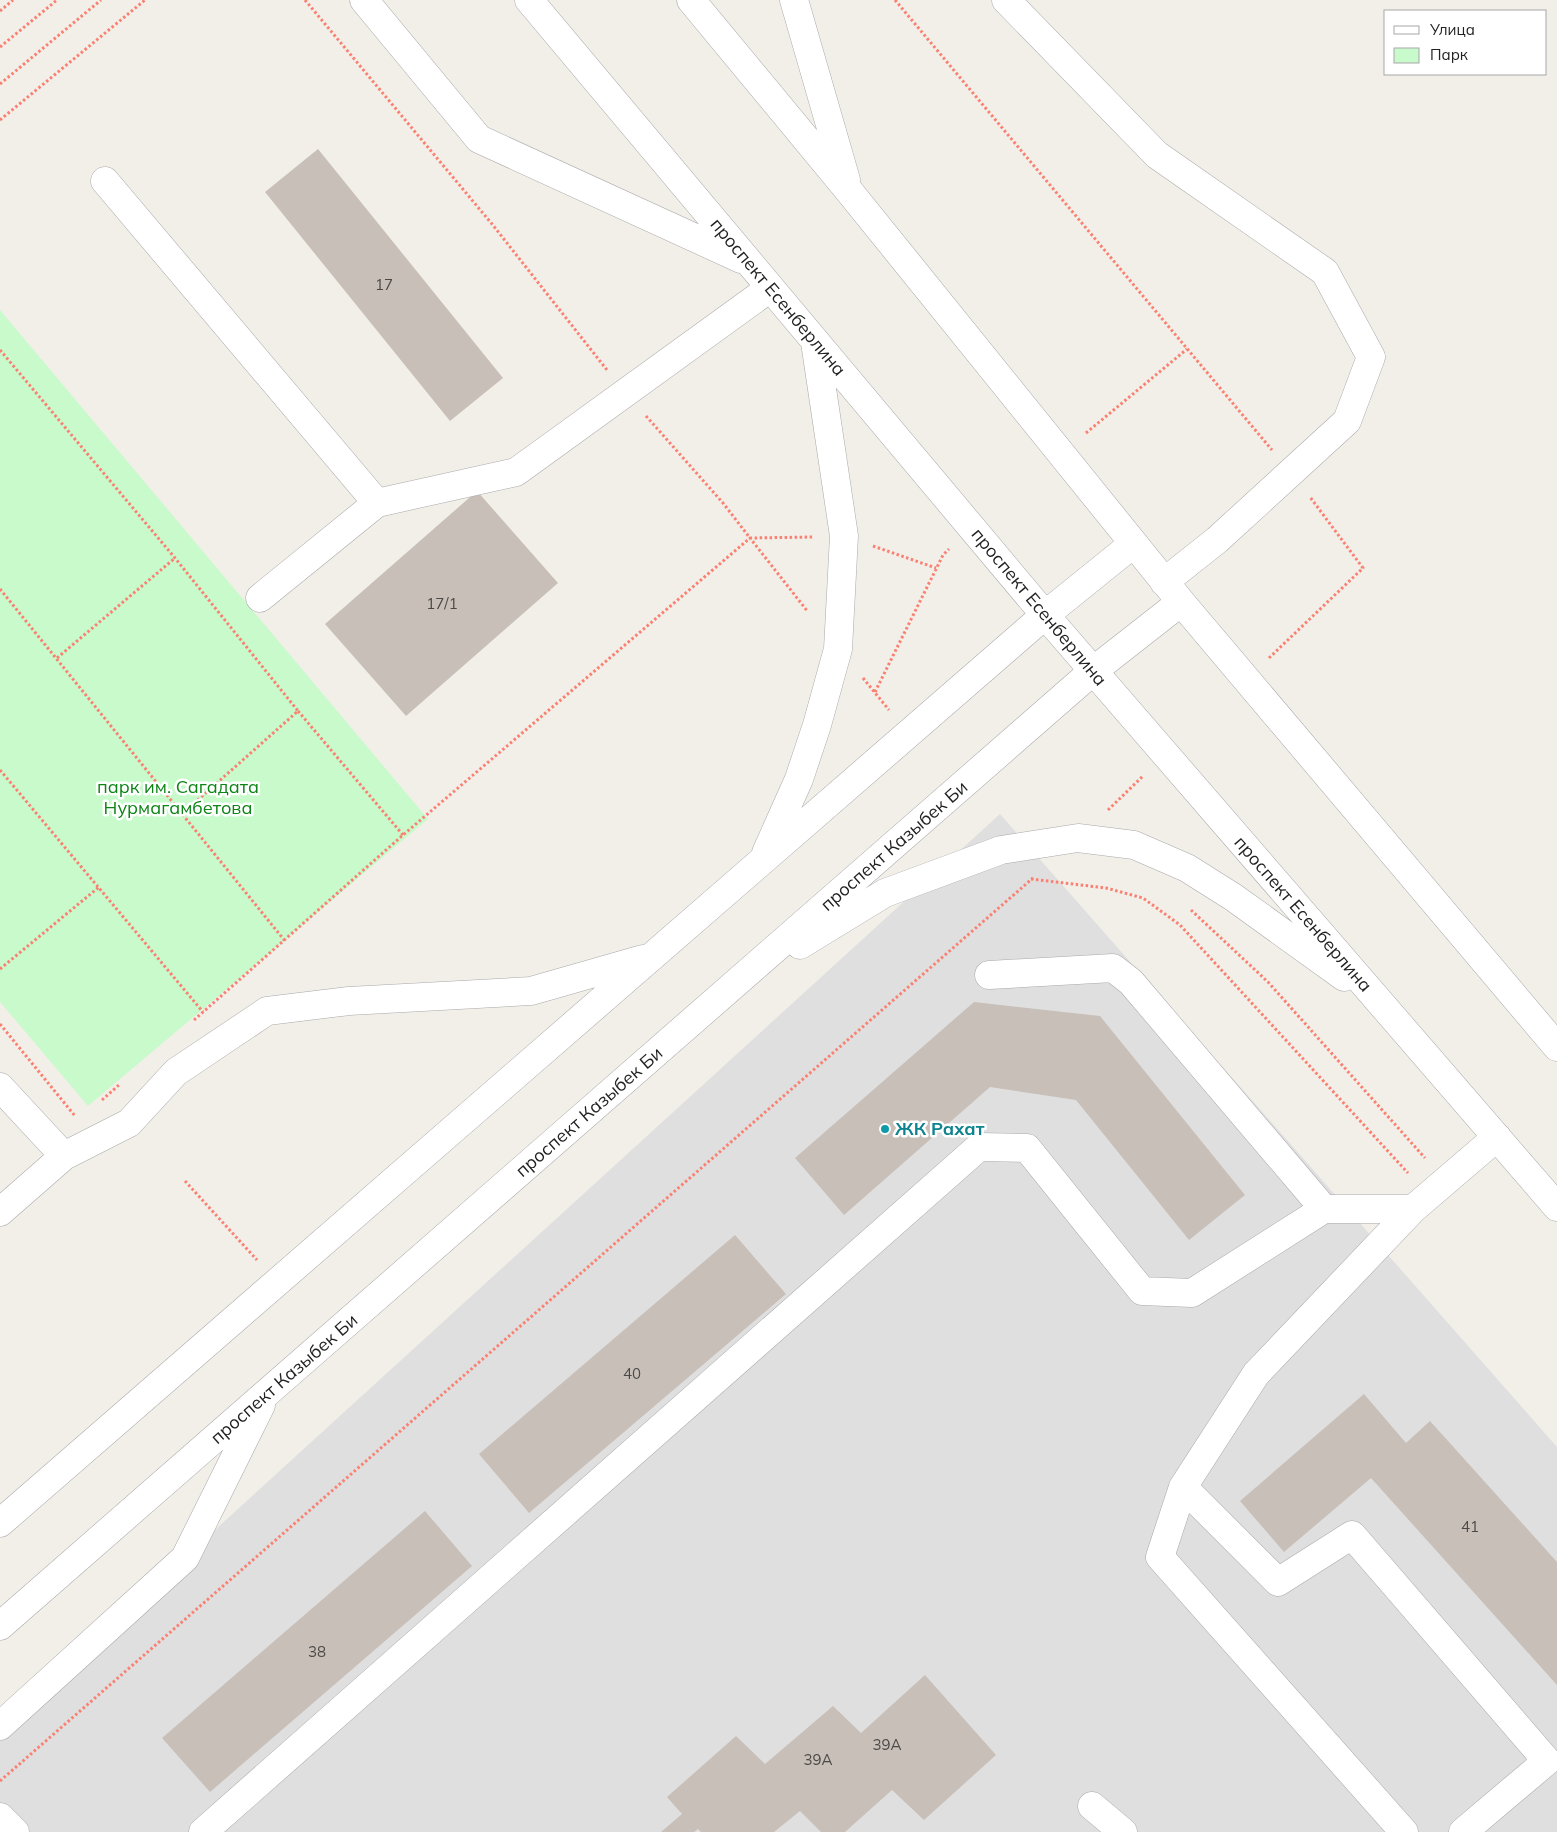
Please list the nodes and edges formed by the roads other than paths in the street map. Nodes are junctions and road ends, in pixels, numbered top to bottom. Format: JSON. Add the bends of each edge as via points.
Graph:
{"nodes":[{"id":1,"x":364,"y":0,"type":"edge"},
{"id":2,"x":529,"y":0,"type":"edge"},
{"id":3,"x":691,"y":0,"type":"edge"},
{"id":4,"x":794,"y":0,"type":"edge"},
{"id":5,"x":1006,"y":0,"type":"edge"},
{"id":6,"x":105,"y":181,"type":"dead end"},
{"id":7,"x":849,"y":191,"type":"junction"},
{"id":8,"x":748,"y":262,"type":"junction"},
{"id":9,"x":770,"y":288,"type":"junction"},
{"id":10,"x":815,"y":342,"type":"junction"},
{"id":11,"x":377,"y":503,"type":"junction"},
{"id":12,"x":1133,"y":544,"type":"junction"},
{"id":13,"x":1164,"y":582,"type":"junction"},
{"id":14,"x":260,"y":598,"type":"dead end"},
{"id":15,"x":1181,"y":602,"type":"junction"},
{"id":16,"x":1045,"y":615,"type":"junction"},
{"id":17,"x":1093,"y":671,"type":"junction"},
{"id":18,"x":762,"y":861,"type":"junction"},
{"id":19,"x":652,"y":957,"type":"junction"},
{"id":20,"x":989,"y":975,"type":"dead end"},
{"id":21,"x":738,"y":982,"type":"junction"},
{"id":22,"x":1384,"y":1006,"type":"junction"},
{"id":23,"x":1557,"y":1047,"type":"edge"},
{"id":24,"x":0,"y":1087,"type":"edge"},
{"id":25,"x":1496,"y":1137,"type":"junction"},
{"id":26,"x":59,"y":1150,"type":"junction"},
{"id":27,"x":1429,"y":1195,"type":"junction"},
{"id":28,"x":1557,"y":1206,"type":"edge"},
{"id":29,"x":1324,"y":1209,"type":"junction"},
{"id":30,"x":0,"y":1212,"type":"edge"},
{"id":31,"x":267,"y":1393,"type":"junction"},
{"id":32,"x":1183,"y":1488,"type":"junction"},
{"id":33,"x":0,"y":1523,"type":"edge"},
{"id":34,"x":0,"y":1626,"type":"edge"},
{"id":35,"x":0,"y":1726,"type":"edge"},
{"id":36,"x":1092,"y":1806,"type":"dead end"},
{"id":37,"x":0,"y":1817,"type":"edge"},
{"id":38,"x":15,"y":1832,"type":"edge"},
{"id":39,"x":203,"y":1832,"type":"edge"},
{"id":40,"x":1123,"y":1832,"type":"edge"},
{"id":41,"x":1404,"y":1832,"type":"edge"},
{"id":42,"x":1463,"y":1832,"type":"edge"}],
"edges":[{"from":1,"to":8,"type":"street","via":[[479,139]]},
{"from":2,"to":8,"type":"street","name":"проспект Есенберлина"},
{"from":3,"to":7,"type":"street"},
{"from":4,"to":7,"type":"street"},
{"from":5,"to":13,"type":"street","via":[[1157,154],[1324,272],[1371,357],[1347,420],[1217,540]]},
{"from":6,"to":11,"type":"street"},
{"from":7,"to":12,"type":"street"},
{"from":8,"to":9,"type":"street","name":"проспект Есенберлина"},
{"from":9,"to":10,"type":"street","name":"проспект Есенберлина"},
{"from":9,"to":11,"type":"street","via":[[516,472]]},
{"from":10,"to":16,"type":"street","name":"проспект Есенберлина"},
{"from":10,"to":18,"type":"street","via":[[844,536],[838,649],[799,779]]},
{"from":11,"to":14,"type":"street"},
{"from":12,"to":13,"type":"street"},
{"from":12,"to":16,"type":"street"},
{"from":13,"to":15,"type":"street"},
{"from":15,"to":17,"type":"street","name":"проспект Казыбек Би"},
{"from":15,"to":23,"type":"street"},
{"from":16,"to":17,"type":"street","name":"проспект Есенберлина"},
{"from":16,"to":18,"type":"street"},
{"from":17,"to":21,"type":"street","name":"проспект Казыбек Би"},
{"from":17,"to":22,"type":"street","name":"проспект Есенберлина"},
{"from":18,"to":19,"type":"street"},
{"from":19,"to":26,"type":"street","via":[[531,991],[349,1001],[267,1011],[176,1072],[129,1123]]},
{"from":19,"to":33,"type":"street"},
{"from":20,"to":29,"type":"street","via":[[1113,968],[1131,982]]},
{"from":21,"to":22,"type":"street","via":[[885,893],[1002,850],[1078,838],[1134,845],[1187,868],[1233,897]]},
{"from":21,"to":31,"type":"street","name":"проспект Казыбек Би"},
{"from":22,"to":25,"type":"street","name":"проспект Есенберлина"},
{"from":24,"to":26,"type":"street"},
{"from":25,"to":27,"type":"street"},
{"from":25,"to":28,"type":"street","name":"проспект Есенберлина"},
{"from":26,"to":30,"type":"street"},
{"from":27,"to":29,"type":"street"},
{"from":27,"to":32,"type":"street","via":[[1256,1374]]},
{"from":29,"to":39,"type":"street","via":[[1192,1293],[1142,1291],[1027,1148],[979,1147]]},
{"from":31,"to":34,"type":"street","name":"проспект Казыбек Би"},
{"from":31,"to":35,"type":"street","via":[[185,1558]]},
{"from":32,"to":41,"type":"street","via":[[1160,1557]]},
{"from":32,"to":42,"type":"street","via":[[1278,1582],[1352,1535],[1547,1761]]},
{"from":36,"to":40,"type":"street"},
{"from":37,"to":38,"type":"street"}]}
